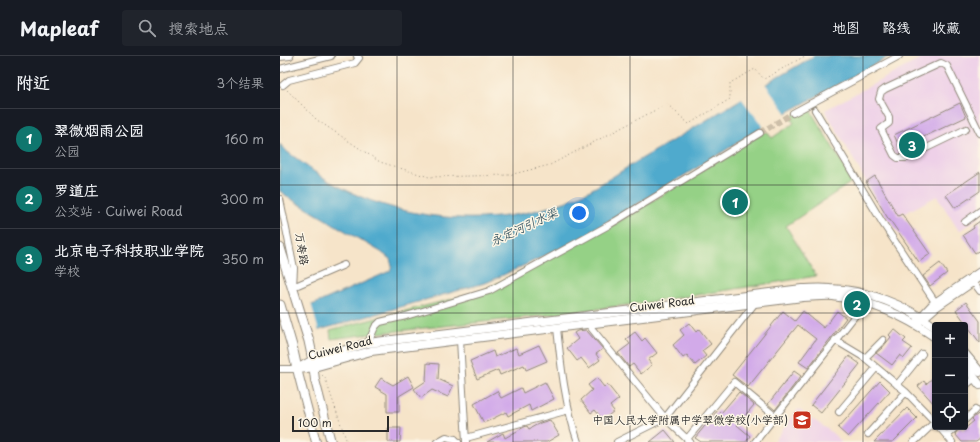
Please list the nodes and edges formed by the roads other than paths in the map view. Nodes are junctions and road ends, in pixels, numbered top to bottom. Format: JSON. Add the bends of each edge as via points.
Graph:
{"nodes":[{"id":1,"x":290,"y":56,"type":"edge"},
{"id":2,"x":331,"y":56,"type":"edge"},
{"id":3,"x":357,"y":56,"type":"edge"},
{"id":4,"x":899,"y":56,"type":"edge"},
{"id":5,"x":280,"y":57,"type":"edge"},
{"id":6,"x":280,"y":69,"type":"edge"},
{"id":7,"x":283,"y":85,"type":"road end"},
{"id":8,"x":815,"y":110,"type":"dead end"},
{"id":9,"x":793,"y":113,"type":"tunnel mouth"},
{"id":10,"x":966,"y":129,"type":"dead end"},
{"id":11,"x":760,"y":133,"type":"tunnel mouth"},
{"id":12,"x":980,"y":133,"type":"edge"},
{"id":13,"x":280,"y":199,"type":"edge"},
{"id":14,"x":980,"y":211,"type":"edge"},
{"id":15,"x":965,"y":222,"type":"dead end"},
{"id":16,"x":280,"y":248,"type":"edge"},
{"id":17,"x":344,"y":265,"type":"dead end"},
{"id":18,"x":980,"y":271,"type":"edge"},
{"id":19,"x":980,"y":278,"type":"edge"},
{"id":20,"x":972,"y":280,"type":"junction"},
{"id":21,"x":293,"y":288,"type":"junction"},
{"id":22,"x":980,"y":291,"type":"edge"},
{"id":23,"x":865,"y":302,"type":"junction"},
{"id":24,"x":935,"y":302,"type":"junction"},
{"id":25,"x":755,"y":303,"type":"junction"},
{"id":26,"x":280,"y":305,"type":"edge"},
{"id":27,"x":920,"y":320,"type":"junction"},
{"id":28,"x":588,"y":324,"type":"junction"},
{"id":29,"x":932,"y":326,"type":"edge"},
{"id":30,"x":557,"y":328,"type":"junction"},
{"id":31,"x":932,"y":334,"type":"edge"},
{"id":32,"x":460,"y":340,"type":"junction"},
{"id":33,"x":835,"y":340,"type":"junction"},
{"id":34,"x":883,"y":340,"type":"dead end"},
{"id":35,"x":368,"y":342,"type":"junction"},
{"id":36,"x":922,"y":354,"type":"dead end"},
{"id":37,"x":865,"y":358,"type":"junction"},
{"id":38,"x":967,"y":358,"type":"edge"},
{"id":39,"x":313,"y":363,"type":"junction"},
{"id":40,"x":876,"y":368,"type":"junction"},
{"id":41,"x":296,"y":369,"type":"junction"},
{"id":42,"x":968,"y":369,"type":"edge"},
{"id":43,"x":280,"y":370,"type":"edge"},
{"id":44,"x":978,"y":378,"type":"edge"},
{"id":45,"x":968,"y":384,"type":"edge"},
{"id":46,"x":897,"y":385,"type":"junction"},
{"id":47,"x":906,"y":392,"type":"junction"},
{"id":48,"x":569,"y":410,"type":"junction"},
{"id":49,"x":975,"y":410,"type":"dead end"},
{"id":50,"x":838,"y":412,"type":"dead end"},
{"id":51,"x":932,"y":414,"type":"edge"},
{"id":52,"x":775,"y":416,"type":"junction"},
{"id":53,"x":929,"y":416,"type":"junction"},
{"id":54,"x":968,"y":417,"type":"edge"},
{"id":55,"x":665,"y":418,"type":"junction"},
{"id":56,"x":932,"y":419,"type":"edge"},
{"id":57,"x":932,"y":425,"type":"edge"},
{"id":58,"x":942,"y":430,"type":"edge"},
{"id":59,"x":953,"y":430,"type":"edge"},
{"id":60,"x":868,"y":434,"type":"dead end"},
{"id":61,"x":947,"y":435,"type":"junction"},
{"id":62,"x":466,"y":440,"type":"edge"},
{"id":63,"x":689,"y":440,"type":"edge"},
{"id":64,"x":316,"y":442,"type":"edge"},
{"id":65,"x":331,"y":442,"type":"edge"},
{"id":66,"x":437,"y":442,"type":"edge"},
{"id":67,"x":458,"y":442,"type":"edge"},
{"id":68,"x":578,"y":442,"type":"edge"},
{"id":69,"x":617,"y":442,"type":"edge"},
{"id":70,"x":755,"y":442,"type":"edge"},
{"id":71,"x":914,"y":442,"type":"edge"},
{"id":72,"x":952,"y":442,"type":"edge"}],
"edges":[{"from":1,"to":5,"type":"street"},
{"from":2,"to":6,"type":"street"},
{"from":3,"to":7,"type":"street","via":[[359,58],[355,63],[289,80]]},
{"from":4,"to":9,"type":"street"},
{"from":8,"to":24,"type":"street","via":[[882,222]]},
{"from":10,"to":12,"type":"street","via":[[906,158],[898,158],[894,155],[881,128],[889,123],[879,96],[885,89],[941,63],[944,64]]},
{"from":11,"to":35,"type":"street","via":[[609,225],[489,291],[380,322]]},
{"from":13,"to":21,"type":"street","name":"万寿路","via":[[294,268]]},
{"from":14,"to":15,"type":"street"},
{"from":16,"to":21,"type":"highway","name":"万寿路"},
{"from":17,"to":21,"type":"street"},
{"from":18,"to":20,"type":"street"},
{"from":19,"to":20,"type":"street"},
{"from":20,"to":22,"type":"street"},
{"from":20,"to":24,"type":"street"},
{"from":20,"to":27,"type":"street"},
{"from":21,"to":39,"type":"highway","name":"万寿路"},
{"from":23,"to":25,"type":"main road","name":"Cuiwei Road","via":[[832,296]]},
{"from":23,"to":27,"type":"main road","name":"Cuiwei Road"},
{"from":23,"to":33,"type":"street"},
{"from":24,"to":27,"type":"street"},
{"from":25,"to":28,"type":"main road","name":"Cuiwei Road"},
{"from":25,"to":55,"type":"street"},
{"from":26,"to":41,"type":"highway"},
{"from":27,"to":29,"type":"main road","name":"Cuiwei Road"},
{"from":27,"to":31,"type":"main road","name":"Cuiwei Road"},
{"from":27,"to":35,"type":"main road","name":"Cuiwei Road","via":[[909,310],[859,292],[830,288],[802,289]]},
{"from":28,"to":30,"type":"main road","name":"Cuiwei Road"},
{"from":28,"to":55,"type":"street"},
{"from":30,"to":32,"type":"main road","name":"Cuiwei Road"},
{"from":30,"to":48,"type":"street"},
{"from":32,"to":39,"type":"main road","name":"Cuiwei Road","via":[[372,351]]},
{"from":32,"to":62,"type":"street"},
{"from":33,"to":37,"type":"street"},
{"from":33,"to":52,"type":"street"},
{"from":34,"to":37,"type":"street"},
{"from":35,"to":39,"type":"main road","name":"Cuiwei Road"},
{"from":36,"to":46,"type":"street"},
{"from":37,"to":40,"type":"street"},
{"from":38,"to":44,"type":"main road"},
{"from":39,"to":41,"type":"main road","name":"Cuiwei Road"},
{"from":39,"to":65,"type":"main road"},
{"from":40,"to":46,"type":"street"},
{"from":40,"to":50,"type":"street"},
{"from":41,"to":43,"type":"street"},
{"from":41,"to":64,"type":"main road"},
{"from":42,"to":44,"type":"main road"},
{"from":44,"to":45,"type":"street"},
{"from":46,"to":47,"type":"street"},
{"from":47,"to":53,"type":"street"},
{"from":47,"to":60,"type":"street"},
{"from":48,"to":62,"type":"street"},
{"from":48,"to":68,"type":"street"},
{"from":49,"to":54,"type":"street"},
{"from":51,"to":53,"type":"street"},
{"from":52,"to":63,"type":"street","via":[[734,382]]},
{"from":52,"to":70,"type":"street"},
{"from":53,"to":56,"type":"street"},
{"from":55,"to":63,"type":"street"},
{"from":55,"to":69,"type":"street"},
{"from":57,"to":71,"type":"street"},
{"from":58,"to":61,"type":"street"},
{"from":59,"to":61,"type":"street"},
{"from":61,"to":72,"type":"street"},
{"from":66,"to":67,"type":"street","via":[[446,437]]}]}
